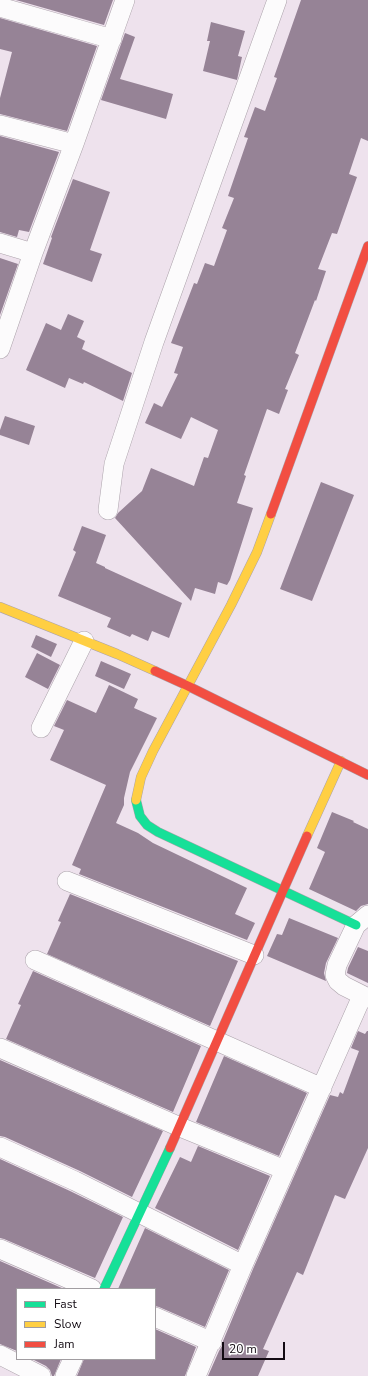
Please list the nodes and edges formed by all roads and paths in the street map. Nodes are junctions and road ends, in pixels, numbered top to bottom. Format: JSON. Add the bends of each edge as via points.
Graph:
{"nodes":[{"id":1,"x":125,"y":0,"type":"edge"},
{"id":2,"x":277,"y":0,"type":"edge"},
{"id":3,"x":0,"y":8,"type":"edge"},
{"id":4,"x":112,"y":38,"type":"junction"},
{"id":5,"x":0,"y":126,"type":"edge"},
{"id":6,"x":74,"y":144,"type":"junction"},
{"id":7,"x":0,"y":244,"type":"edge"},
{"id":8,"x":368,"y":246,"type":"edge"},
{"id":9,"x":33,"y":253,"type":"junction"},
{"id":10,"x":0,"y":350,"type":"edge"},
{"id":11,"x":108,"y":510,"type":"dead end"},
{"id":12,"x":0,"y":607,"type":"edge"},
{"id":13,"x":84,"y":641,"type":"junction"},
{"id":14,"x":188,"y":686,"type":"junction"},
{"id":15,"x":41,"y":728,"type":"dead end"},
{"id":16,"x":341,"y":761,"type":"junction"},
{"id":17,"x":368,"y":776,"type":"edge"},
{"id":18,"x":67,"y":881,"type":"dead end"},
{"id":19,"x":283,"y":890,"type":"junction"},
{"id":20,"x":362,"y":920,"type":"edge"},
{"id":21,"x":254,"y":955,"type":"junction"},
{"id":22,"x":35,"y":960,"type":"dead end"},
{"id":23,"x":365,"y":997,"type":"edge"},
{"id":24,"x":217,"y":1041,"type":"junction"},
{"id":25,"x":0,"y":1048,"type":"edge"},
{"id":26,"x":322,"y":1088,"type":"junction"},
{"id":27,"x":180,"y":1127,"type":"junction"},
{"id":28,"x":0,"y":1147,"type":"edge"},
{"id":29,"x":285,"y":1170,"type":"junction"},
{"id":30,"x":139,"y":1212,"type":"junction"},
{"id":31,"x":0,"y":1249,"type":"edge"},
{"id":32,"x":243,"y":1265,"type":"junction"},
{"id":33,"x":90,"y":1288,"type":"edge"},
{"id":34,"x":104,"y":1288,"type":"edge"},
{"id":35,"x":156,"y":1317,"type":"edge"},
{"id":36,"x":212,"y":1342,"type":"junction"},
{"id":37,"x":0,"y":1355,"type":"edge"},
{"id":38,"x":73,"y":1360,"type":"edge"},
{"id":39,"x":41,"y":1376,"type":"edge"},
{"id":40,"x":65,"y":1376,"type":"edge"},
{"id":41,"x":196,"y":1376,"type":"edge"}],
"edges":[{"from":1,"to":4,"type":"street"},
{"from":2,"to":11,"type":"street","via":[[154,342],[114,464]]},
{"from":3,"to":4,"type":"street"},
{"from":4,"to":6,"type":"street"},
{"from":5,"to":6,"type":"street"},
{"from":6,"to":9,"type":"street"},
{"from":7,"to":9,"type":"street"},
{"from":8,"to":14,"type":"street","via":[[257,552]]},
{"from":9,"to":10,"type":"street"},
{"from":12,"to":13,"type":"street"},
{"from":13,"to":14,"type":"street"},
{"from":13,"to":15,"type":"street"},
{"from":14,"to":16,"type":"street"},
{"from":14,"to":19,"type":"street","via":[[141,777],[136,801],[140,816],[147,825],[158,832]]},
{"from":16,"to":17,"type":"street"},
{"from":16,"to":19,"type":"street"},
{"from":18,"to":21,"type":"street"},
{"from":19,"to":20,"type":"street"},
{"from":19,"to":21,"type":"street"},
{"from":20,"to":23,"type":"street","via":[[338,965],[335,976],[344,986]]},
{"from":21,"to":24,"type":"street"},
{"from":22,"to":24,"type":"street"},
{"from":23,"to":26,"type":"street"},
{"from":24,"to":26,"type":"street"},
{"from":24,"to":27,"type":"street"},
{"from":25,"to":27,"type":"street"},
{"from":26,"to":29,"type":"street"},
{"from":27,"to":29,"type":"street"},
{"from":27,"to":30,"type":"street"},
{"from":28,"to":30,"type":"street"},
{"from":29,"to":32,"type":"street"},
{"from":30,"to":32,"type":"street"},
{"from":30,"to":34,"type":"street"},
{"from":31,"to":33,"type":"street"},
{"from":32,"to":36,"type":"street"},
{"from":35,"to":36,"type":"street"},
{"from":36,"to":41,"type":"street"},
{"from":37,"to":39,"type":"street"},
{"from":38,"to":40,"type":"street"}]}
